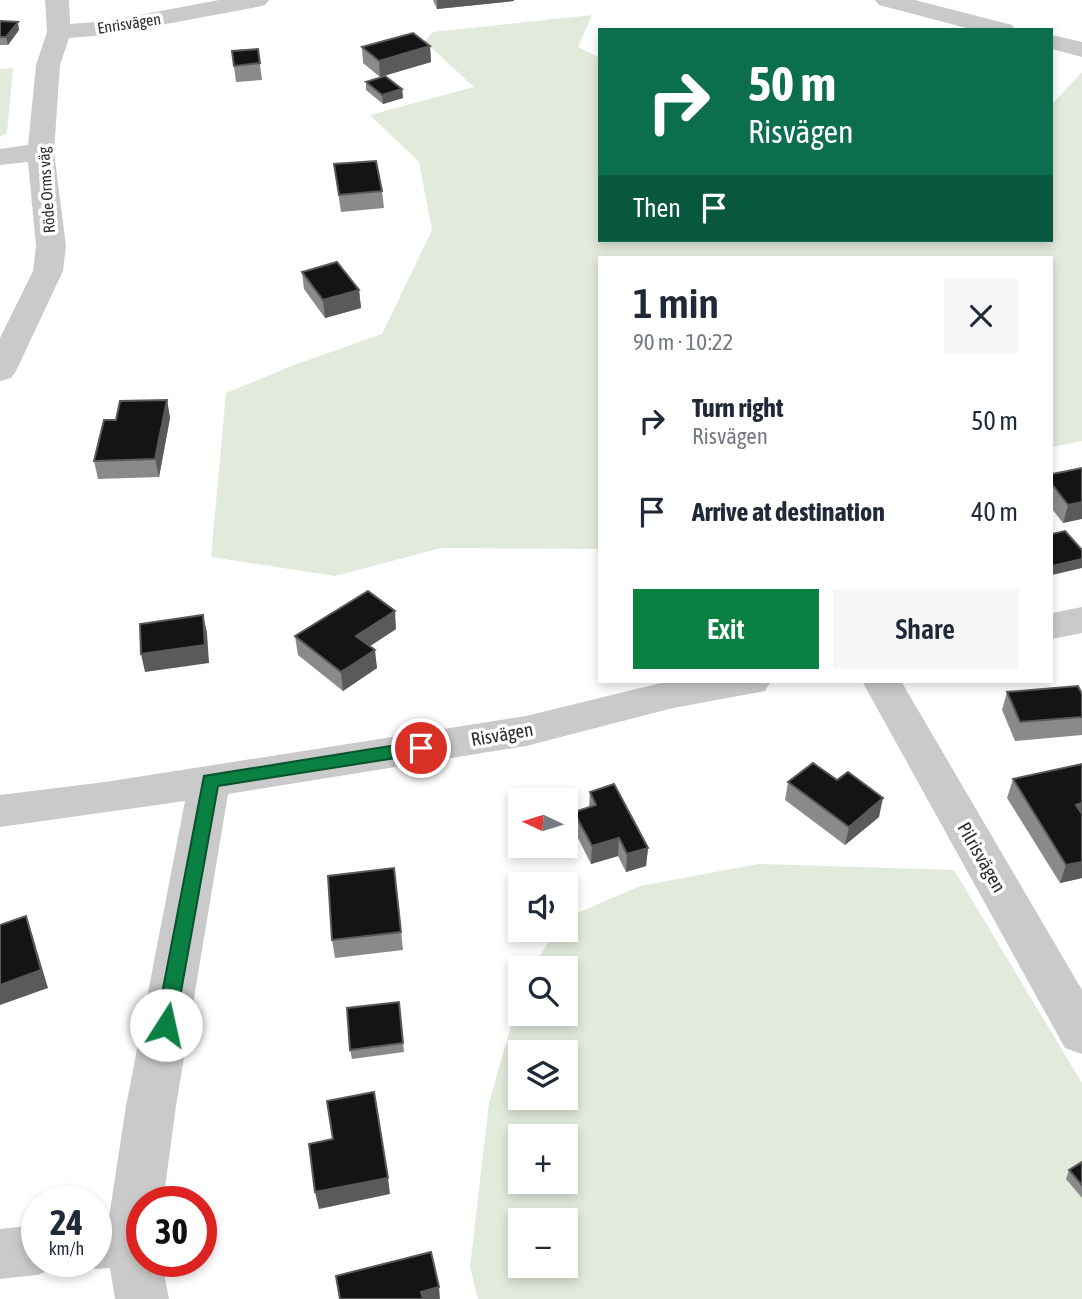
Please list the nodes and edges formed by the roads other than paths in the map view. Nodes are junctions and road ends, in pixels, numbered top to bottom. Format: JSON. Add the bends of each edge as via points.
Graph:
{"nodes":[{"id":1,"x":57,"y":0,"type":"edge"},
{"id":2,"x":887,"y":0,"type":"edge"},
{"id":3,"x":244,"y":1,"type":"edge"},
{"id":4,"x":995,"y":28,"type":"edge"},
{"id":5,"x":59,"y":32,"type":"junction"},
{"id":6,"x":1053,"y":42,"type":"edge"},
{"id":7,"x":1082,"y":50,"type":"edge"},
{"id":8,"x":41,"y":152,"type":"junction"},
{"id":9,"x":0,"y":157,"type":"edge"},
{"id":10,"x":0,"y":371,"type":"edge"},
{"id":11,"x":1082,"y":620,"type":"edge"},
{"id":12,"x":1053,"y":625,"type":"edge"},
{"id":13,"x":739,"y":683,"type":"edge"},
{"id":14,"x":882,"y":683,"type":"edge"},
{"id":15,"x":210,"y":780,"type":"junction"},
{"id":16,"x":0,"y":811,"type":"edge"},
{"id":17,"x":1082,"y":1032,"type":"edge"},
{"id":18,"x":114,"y":1242,"type":"edge"},
{"id":19,"x":21,"y":1252,"type":"edge"},
{"id":20,"x":0,"y":1254,"type":"edge"},
{"id":21,"x":142,"y":1299,"type":"edge"}],
"edges":[{"from":1,"to":5,"type":"street","name":"Röde Orms väg"},
{"from":2,"to":4,"type":"street"},
{"from":3,"to":5,"type":"street","name":"Enrisvägen","via":[[107,28]]},
{"from":5,"to":8,"type":"street","name":"Röde Orms väg","via":[[48,65]]},
{"from":6,"to":7,"type":"street"},
{"from":8,"to":9,"type":"street"},
{"from":8,"to":10,"type":"street","name":"Röde Orms väg","via":[[51,246],[48,271]]},
{"from":11,"to":12,"type":"street"},
{"from":13,"to":15,"type":"street","name":"Risvägen","via":[[673,694],[526,731]]},
{"from":14,"to":17,"type":"street","name":"Pilrisvägen"},
{"from":15,"to":16,"type":"street","name":"Risvägen"},
{"from":15,"to":18,"type":"street","via":[[150,1106]]},
{"from":18,"to":21,"type":"street"},
{"from":19,"to":20,"type":"street"}]}
